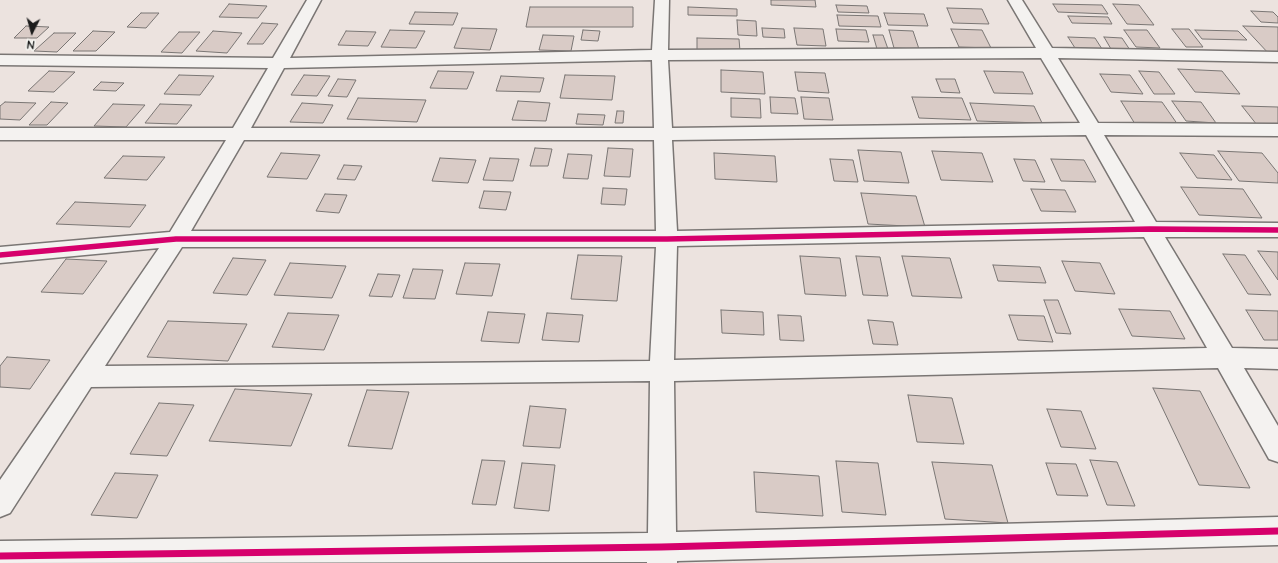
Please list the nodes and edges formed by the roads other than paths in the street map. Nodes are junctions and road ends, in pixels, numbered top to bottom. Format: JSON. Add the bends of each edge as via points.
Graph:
{"nodes":[{"id":1,"x":314,"y":0,"type":"edge"},
{"id":2,"x":662,"y":0,"type":"edge"},
{"id":3,"x":1015,"y":0,"type":"edge"},
{"id":4,"x":1047,"y":53,"type":"junction"},
{"id":5,"x":660,"y":55,"type":"junction"},
{"id":6,"x":1278,"y":57,"type":"edge"},
{"id":7,"x":0,"y":60,"type":"edge"},
{"id":8,"x":278,"y":63,"type":"junction"},
{"id":9,"x":1092,"y":129,"type":"junction"},
{"id":10,"x":1278,"y":130,"type":"edge"},
{"id":11,"x":0,"y":134,"type":"edge"},
{"id":12,"x":663,"y":134,"type":"junction"},
{"id":13,"x":238,"y":135,"type":"junction"},
{"id":14,"x":1150,"y":229,"type":"junction"},
{"id":15,"x":1278,"y":230,"type":"edge"},
{"id":16,"x":176,"y":239,"type":"junction"},
{"id":17,"x":667,"y":239,"type":"junction"},
{"id":18,"x":0,"y":255,"type":"edge"},
{"id":19,"x":1225,"y":358,"type":"junction"},
{"id":20,"x":1278,"y":359,"type":"edge"},
{"id":21,"x":662,"y":371,"type":"junction"},
{"id":22,"x":85,"y":376,"type":"junction"},
{"id":23,"x":1278,"y":450,"type":"edge"},
{"id":24,"x":0,"y":504,"type":"edge"},
{"id":25,"x":1278,"y":530,"type":"edge"},
{"id":26,"x":662,"y":555,"type":"edge"},
{"id":27,"x":0,"y":556,"type":"edge"}],
"edges":[{"from":1,"to":8,"type":"street"},
{"from":2,"to":5,"type":"street"},
{"from":3,"to":4,"type":"street"},
{"from":4,"to":5,"type":"street"},
{"from":4,"to":6,"type":"street"},
{"from":4,"to":9,"type":"street"},
{"from":5,"to":8,"type":"street"},
{"from":5,"to":12,"type":"street"},
{"from":7,"to":8,"type":"street"},
{"from":8,"to":13,"type":"street"},
{"from":9,"to":10,"type":"street"},
{"from":9,"to":12,"type":"street"},
{"from":9,"to":14,"type":"street"},
{"from":11,"to":13,"type":"street"},
{"from":12,"to":13,"type":"street"},
{"from":12,"to":17,"type":"street"},
{"from":13,"to":16,"type":"street"},
{"from":14,"to":15,"type":"street"},
{"from":14,"to":17,"type":"street"},
{"from":14,"to":19,"type":"street"},
{"from":16,"to":17,"type":"street"},
{"from":16,"to":18,"type":"street"},
{"from":16,"to":22,"type":"street"},
{"from":17,"to":21,"type":"street"},
{"from":19,"to":20,"type":"street"},
{"from":19,"to":21,"type":"street"},
{"from":19,"to":23,"type":"street"},
{"from":21,"to":22,"type":"street"},
{"from":21,"to":26,"type":"street"},
{"from":22,"to":24,"type":"street"},
{"from":25,"to":26,"type":"street"},
{"from":26,"to":27,"type":"street"}]}
